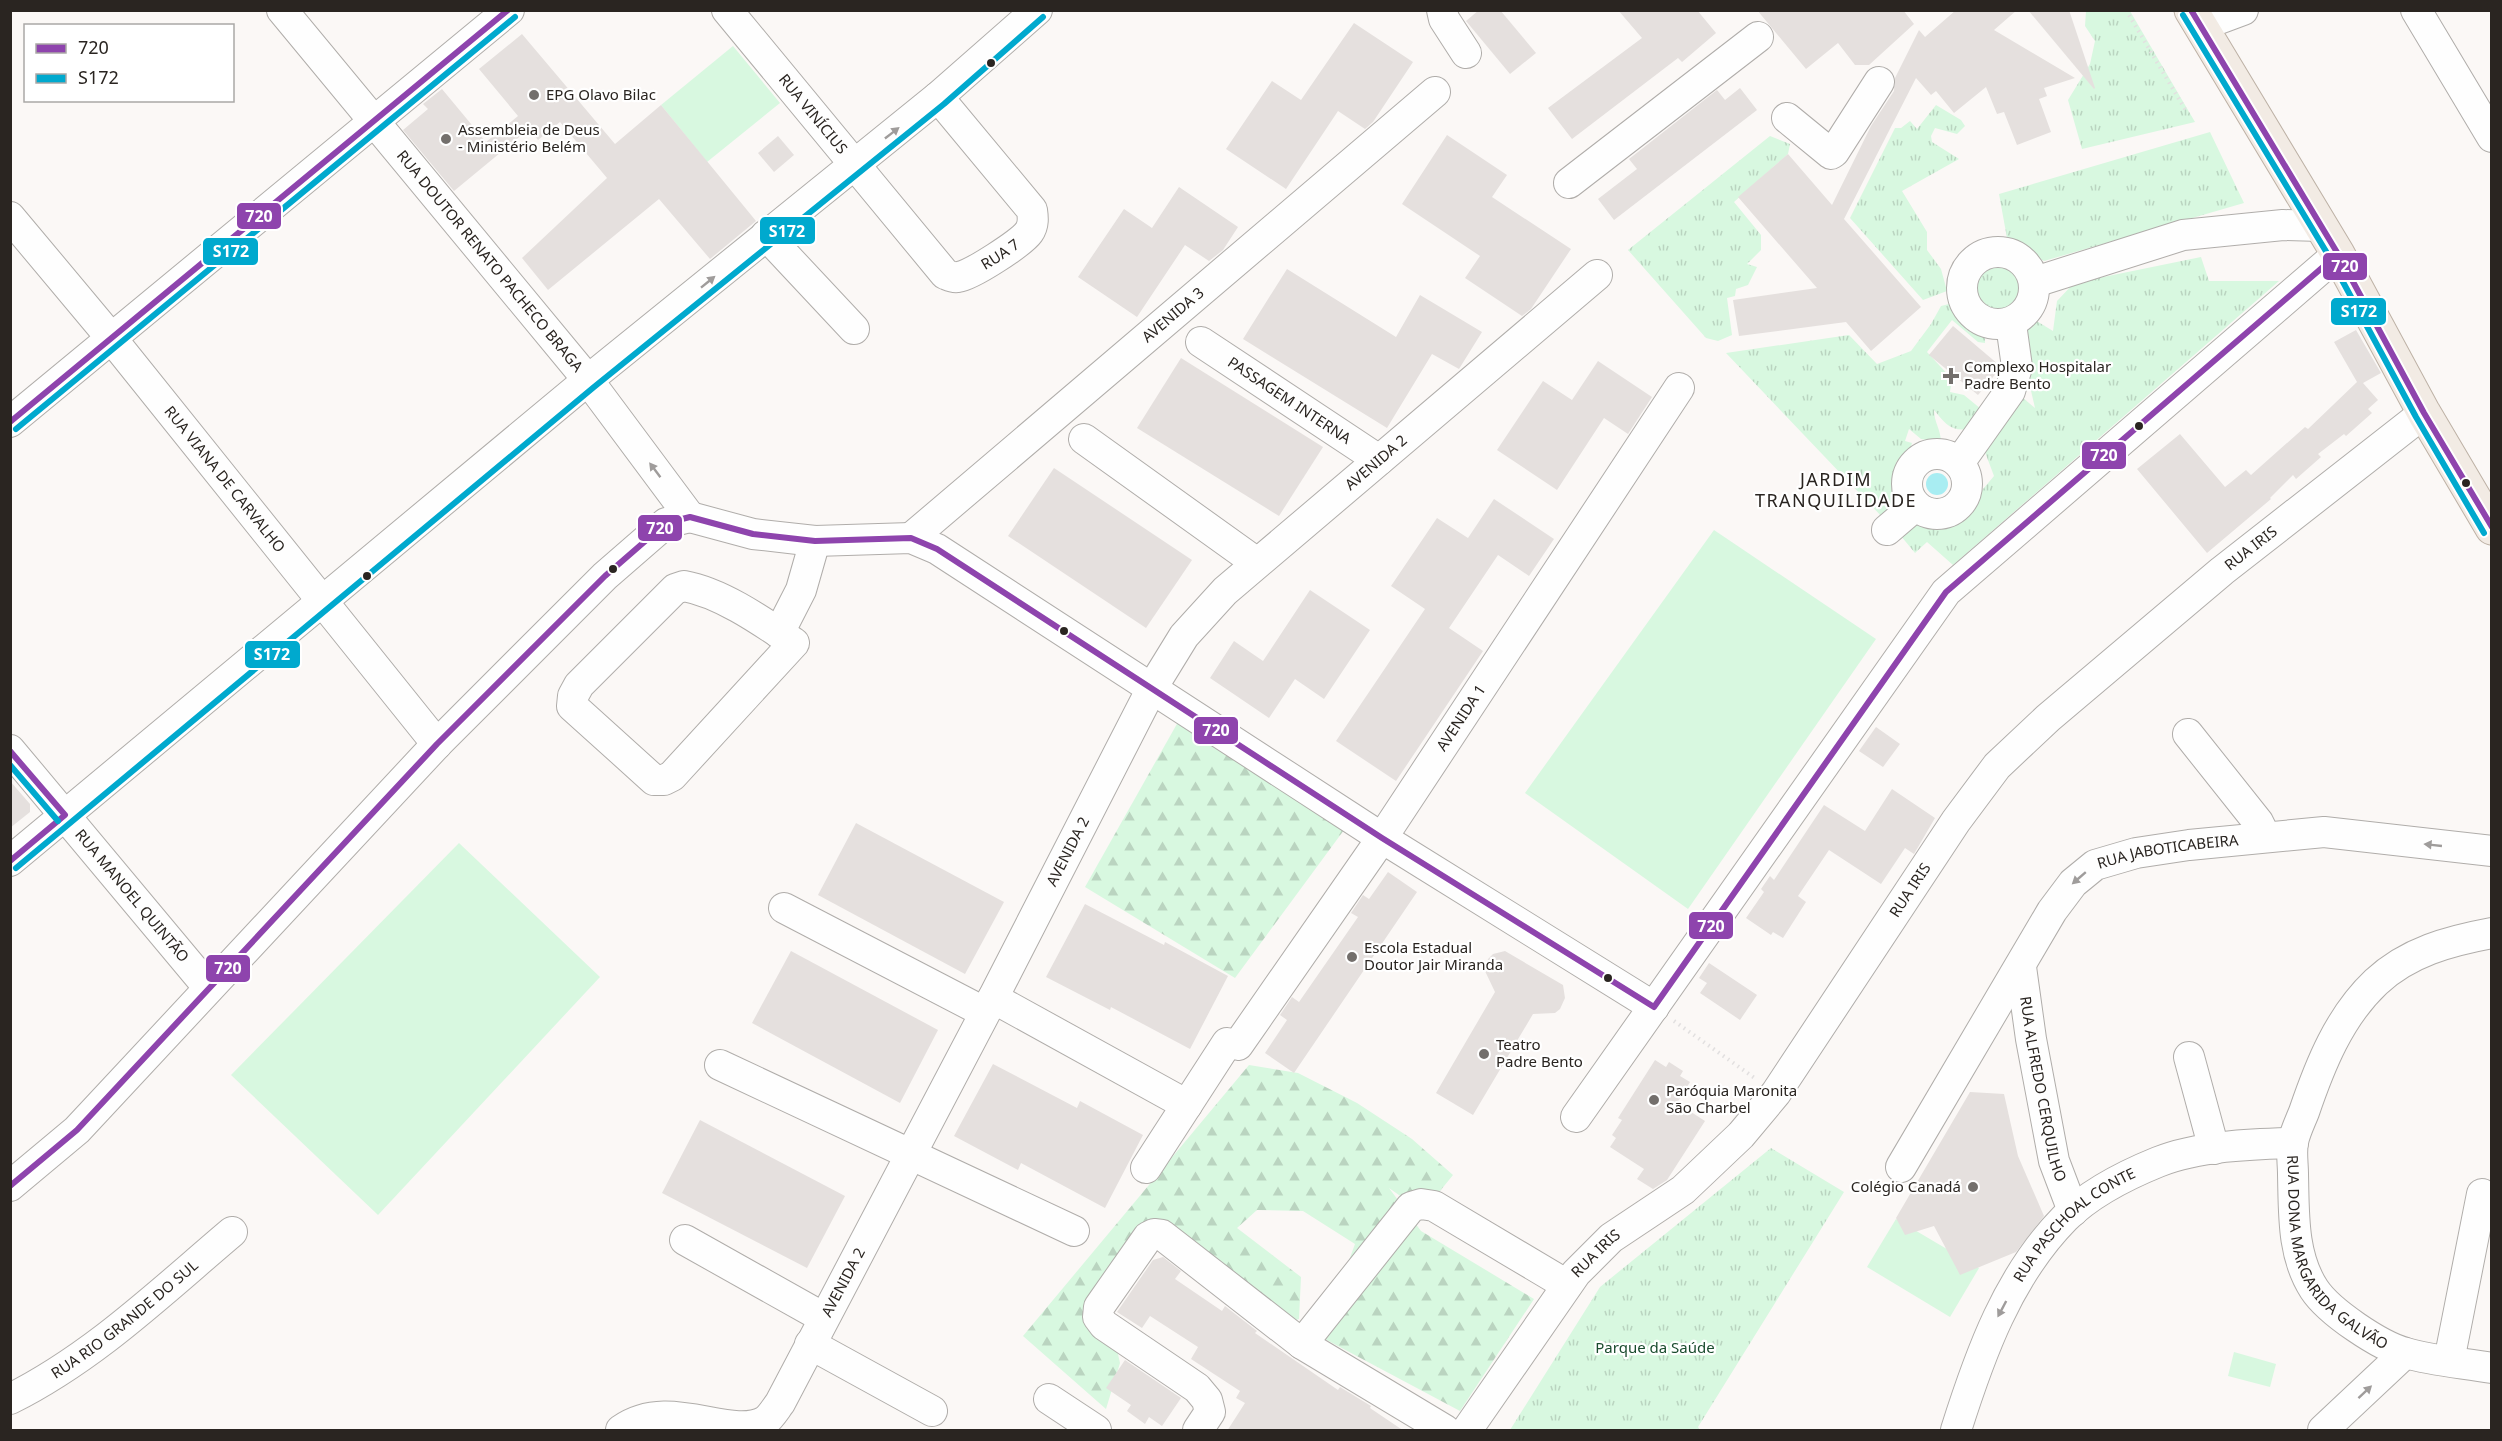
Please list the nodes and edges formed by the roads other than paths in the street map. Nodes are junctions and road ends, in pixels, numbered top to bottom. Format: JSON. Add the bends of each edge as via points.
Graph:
{"nodes":[{"id":1,"x":282,"y":10,"type":"edge"},
{"id":2,"x":509,"y":10,"type":"edge"},
{"id":3,"x":727,"y":10,"type":"edge"},
{"id":4,"x":1037,"y":10,"type":"edge"},
{"id":5,"x":1442,"y":10,"type":"edge"},
{"id":6,"x":2242,"y":10,"type":"edge"},
{"id":7,"x":2416,"y":10,"type":"edge"},
{"id":8,"x":2196,"y":18,"type":"edge"},
{"id":9,"x":1758,"y":37,"type":"dead end"},
{"id":10,"x":1466,"y":53,"type":"dead end"},
{"id":11,"x":1878,"y":82,"type":"dead end"},
{"id":12,"x":1435,"y":92,"type":"dead end"},
{"id":13,"x":938,"y":97,"type":"junction"},
{"id":14,"x":1787,"y":118,"type":"dead end"},
{"id":15,"x":374,"y":123,"type":"junction"},
{"id":16,"x":2488,"y":124,"type":"edge"},
{"id":17,"x":855,"y":162,"type":"junction"},
{"id":18,"x":1569,"y":183,"type":"dead end"},
{"id":19,"x":10,"y":217,"type":"edge"},
{"id":20,"x":2321,"y":226,"type":"junction"},
{"id":21,"x":766,"y":235,"type":"junction"},
{"id":22,"x":2338,"y":254,"type":"junction"},
{"id":23,"x":945,"y":274,"type":"joint"},
{"id":24,"x":1597,"y":275,"type":"dead end"},
{"id":25,"x":2035,"y":282,"type":"junction"},
{"id":26,"x":2011,"y":324,"type":"junction"},
{"id":27,"x":855,"y":329,"type":"dead end"},
{"id":28,"x":112,"y":339,"type":"junction"},
{"id":29,"x":1201,"y":342,"type":"dead end"},
{"id":30,"x":588,"y":380,"type":"junction"},
{"id":31,"x":1679,"y":388,"type":"dead end"},
{"id":32,"x":2424,"y":413,"type":"junction"},
{"id":33,"x":10,"y":422,"type":"edge"},
{"id":34,"x":1084,"y":439,"type":"dead end"},
{"id":35,"x":1379,"y":460,"type":"junction"},
{"id":36,"x":1959,"y":463,"type":"junction"},
{"id":37,"x":1915,"y":506,"type":"junction"},
{"id":38,"x":690,"y":517,"type":"junction"},
{"id":39,"x":2492,"y":528,"type":"edge"},
{"id":40,"x":1887,"y":530,"type":"dead end"},
{"id":41,"x":912,"y":538,"type":"junction"},
{"id":42,"x":815,"y":541,"type":"junction"},
{"id":43,"x":1257,"y":563,"type":"junction"},
{"id":44,"x":323,"y":601,"type":"junction"},
{"id":45,"x":779,"y":633,"type":"junction"},
{"id":46,"x":1152,"y":688,"type":"junction"},
{"id":47,"x":2188,"y":734,"type":"dead end"},
{"id":48,"x":438,"y":744,"type":"junction"},
{"id":49,"x":10,"y":750,"type":"edge"},
{"id":50,"x":65,"y":815,"type":"junction"},
{"id":51,"x":2265,"y":836,"type":"junction"},
{"id":52,"x":1382,"y":838,"type":"junction"},
{"id":53,"x":2492,"y":851,"type":"edge"},
{"id":54,"x":10,"y":861,"type":"edge"},
{"id":55,"x":784,"y":908,"type":"dead end"},
{"id":56,"x":2492,"y":933,"type":"edge"},
{"id":57,"x":2021,"y":966,"type":"junction"},
{"id":58,"x":208,"y":987,"type":"junction"},
{"id":59,"x":988,"y":1005,"type":"junction"},
{"id":60,"x":1654,"y":1007,"type":"junction"},
{"id":61,"x":2189,"y":1057,"type":"dead end"},
{"id":62,"x":720,"y":1065,"type":"dead end"},
{"id":63,"x":1187,"y":1105,"type":"junction"},
{"id":64,"x":1576,"y":1117,"type":"dead end"},
{"id":65,"x":2293,"y":1143,"type":"junction"},
{"id":66,"x":2214,"y":1149,"type":"junction"},
{"id":67,"x":910,"y":1155,"type":"junction"},
{"id":68,"x":1901,"y":1167,"type":"dead end"},
{"id":69,"x":1146,"y":1168,"type":"dead end"},
{"id":70,"x":10,"y":1186,"type":"edge"},
{"id":71,"x":2482,"y":1194,"type":"dead end"},
{"id":72,"x":2073,"y":1211,"type":"junction"},
{"id":73,"x":1074,"y":1231,"type":"dead end"},
{"id":74,"x":232,"y":1232,"type":"dead end"},
{"id":75,"x":685,"y":1240,"type":"dead end"},
{"id":76,"x":1567,"y":1285,"type":"junction"},
{"id":77,"x":824,"y":1318,"type":"junction"},
{"id":78,"x":810,"y":1344,"type":"junction"},
{"id":79,"x":1302,"y":1344,"type":"junction"},
{"id":80,"x":2405,"y":1353,"type":"junction"},
{"id":81,"x":2449,"y":1361,"type":"junction"},
{"id":82,"x":2492,"y":1368,"type":"edge"},
{"id":83,"x":10,"y":1399,"type":"edge"},
{"id":84,"x":1049,"y":1399,"type":"dead end"},
{"id":85,"x":932,"y":1411,"type":"dead end"},
{"id":86,"x":621,"y":1431,"type":"edge"},
{"id":87,"x":1096,"y":1431,"type":"edge"},
{"id":88,"x":1198,"y":1431,"type":"edge"},
{"id":89,"x":1445,"y":1431,"type":"edge"},
{"id":90,"x":1467,"y":1431,"type":"edge"},
{"id":91,"x":1956,"y":1431,"type":"edge"},
{"id":92,"x":2323,"y":1431,"type":"edge"}],
"edges":[{"from":1,"to":15,"type":"street","name":"RUA DOUTOR RENATO PACHECO BRAGA"},
{"from":2,"to":15,"type":"street"},
{"from":3,"to":17,"type":"street","name":"RUA VINÍCIUS"},
{"from":4,"to":13,"type":"street"},
{"from":5,"to":10,"type":"street"},
{"from":6,"to":8,"type":"street"},
{"from":7,"to":16,"type":"street"},
{"from":8,"to":20,"type":"main road"},
{"from":9,"to":18,"type":"street"},
{"from":11,"to":14,"type":"street","via":[[1831,154]]},
{"from":12,"to":41,"type":"street","name":"AVENIDA 3"},
{"from":17,"to":13,"type":"street","one_way":true},
{"from":13,"to":23,"type":"street","name":"RUA 7","via":[[1032,210],[1028,233],[1003,252],[967,275],[955,278]]},
{"from":15,"to":28,"type":"street"},
{"from":15,"to":30,"type":"street","name":"RUA DOUTOR RENATO PACHECO BRAGA"},
{"from":17,"to":21,"type":"street"},
{"from":17,"to":23,"type":"street","name":"RUA VINÍCIUS"},
{"from":19,"to":28,"type":"street","name":"RUA VIANA DE CARVALHO"},
{"from":20,"to":22,"type":"main road"},
{"from":20,"to":25,"type":"street","via":[[2283,225],[2183,235]]},
{"from":21,"to":27,"type":"street"},
{"from":30,"to":21,"type":"street","one_way":true},
{"from":22,"to":32,"type":"main road"},
{"from":22,"to":60,"type":"street","via":[[1946,592]]},
{"from":24,"to":35,"type":"street","name":"AVENIDA 2"},
{"from":25,"to":26,"type":"street","via":[[2031,308]]},
{"from":25,"to":26,"type":"street","via":[[2022,260],[1998,250],[1973,259],[1960,282],[1965,307],[1985,324]]},
{"from":26,"to":36,"type":"street","via":[[2017,367],[2010,391]]},
{"from":28,"to":33,"type":"street"},
{"from":28,"to":44,"type":"street","name":"RUA VIANA DE CARVALHO"},
{"from":29,"to":35,"type":"street","name":"PASSAGEM INTERNA"},
{"from":38,"to":30,"type":"street","name":"RUA DOUTOR RENATO PACHECO BRAGA","one_way":true},
{"from":30,"to":44,"type":"street","via":[[359,554]]},
{"from":31,"to":52,"type":"street","name":"AVENIDA 1"},
{"from":32,"to":39,"type":"main road"},
{"from":32,"to":76,"type":"street","name":"RUA IRIS","via":[[2222,571],[1997,766],[1956,821],[1776,1093],[1713,1163],[1683,1190],[1611,1238]]},
{"from":34,"to":43,"type":"street"},
{"from":35,"to":43,"type":"street","name":"AVENIDA 2"},
{"from":36,"to":37,"type":"street","via":[[1942,454],[1923,457],[1916,463],[1910,470],[1906,489]]},
{"from":36,"to":37,"type":"street","via":[[1968,480],[1965,499],[1951,512],[1932,515]]},
{"from":37,"to":40,"type":"street"},
{"from":38,"to":42,"type":"street","via":[[753,534]]},
{"from":38,"to":48,"type":"street","via":[[666,523],[605,576]]},
{"from":41,"to":42,"type":"street"},
{"from":41,"to":46,"type":"street","via":[[937,549]]},
{"from":42,"to":45,"type":"street","via":[[801,590]]},
{"from":43,"to":46,"type":"street","name":"AVENIDA 2","via":[[1184,636]]},
{"from":44,"to":48,"type":"street","name":"RUA VIANA DE CARVALHO"},
{"from":44,"to":50,"type":"street"},
{"from":45,"to":45,"type":"street","via":[[743,611],[684,586],[675,590],[579,685],[572,706],[654,780],[664,780],[672,776],[794,643]]},
{"from":46,"to":52,"type":"street"},
{"from":46,"to":59,"type":"street","name":"AVENIDA 2"},
{"from":47,"to":51,"type":"street"},
{"from":48,"to":58,"type":"street"},
{"from":49,"to":50,"type":"street","name":"RUA MANOEL QUINTÃO"},
{"from":50,"to":54,"type":"street"},
{"from":50,"to":58,"type":"street","name":"RUA MANOEL QUINTÃO"},
{"from":53,"to":51,"type":"street","name":"RUA JABOTICABEIRA","one_way":true,"via":[[2324,832]]},
{"from":51,"to":57,"type":"street","name":"RUA JABOTICABEIRA","one_way":true,"via":[[2136,853],[2095,865],[2073,883],[2052,911]]},
{"from":52,"to":60,"type":"street"},
{"from":52,"to":63,"type":"street","name":"AVENIDA 1"},
{"from":55,"to":59,"type":"street"},
{"from":56,"to":65,"type":"street","name":"RUA DONA MARGARIDA GALVÃO","via":[[2436,946],[2406,960],[2377,981],[2354,1005],[2312,1086]]},
{"from":57,"to":68,"type":"street","name":"RUA JABOTICABEIRA"},
{"from":57,"to":72,"type":"street","name":"RUA ALFREDO CERQUILHO","via":[[2054,1161]]},
{"from":58,"to":70,"type":"street","via":[[76,1130]]},
{"from":59,"to":63,"type":"street"},
{"from":59,"to":67,"type":"street","name":"AVENIDA 2"},
{"from":60,"to":64,"type":"street"},
{"from":61,"to":66,"type":"street"},
{"from":62,"to":67,"type":"street"},
{"from":63,"to":69,"type":"street","name":"AVENIDA 1"},
{"from":65,"to":66,"type":"street","name":"RUA PASCHOAL CONTE"},
{"from":65,"to":80,"type":"street","name":"RUA DONA MARGARIDA GALVÃO","via":[[2299,1258],[2314,1289],[2336,1312],[2363,1331]]},
{"from":66,"to":72,"type":"street","name":"RUA PASCHOAL CONTE","via":[[2159,1161],[2094,1194]]},
{"from":67,"to":73,"type":"street"},
{"from":67,"to":77,"type":"street","name":"AVENIDA 2"},
{"from":71,"to":81,"type":"street"},
{"from":72,"to":91,"type":"street","name":"RUA PASCHOAL CONTE","one_way":true,"via":[[2015,1284],[1992,1329]]},
{"from":74,"to":83,"type":"street","name":"RUA RIO GRANDE DO SUL","via":[[103,1342],[47,1380]]},
{"from":75,"to":77,"type":"street"},
{"from":76,"to":79,"type":"street","via":[[1434,1206],[1421,1204],[1411,1207]]},
{"from":76,"to":90,"type":"street","name":"RUA IRIS"},
{"from":77,"to":78,"type":"street","name":"AVENIDA 2"},
{"from":78,"to":85,"type":"street"},
{"from":78,"to":86,"type":"street","name":"AVENIDA 2","via":[[767,1420],[750,1427],[661,1415]]},
{"from":79,"to":88,"type":"street","via":[[1162,1235],[1148,1237],[1099,1307],[1098,1317],[1104,1325],[1197,1388],[1207,1400],[1210,1412]]},
{"from":79,"to":89,"type":"street"},
{"from":80,"to":81,"type":"street","name":"RUA DONA MARGARIDA GALVÃO"},
{"from":92,"to":80,"type":"street","one_way":true},
{"from":81,"to":82,"type":"street","name":"RUA DONA MARGARIDA GALVÃO"},
{"from":84,"to":87,"type":"street"}]}
